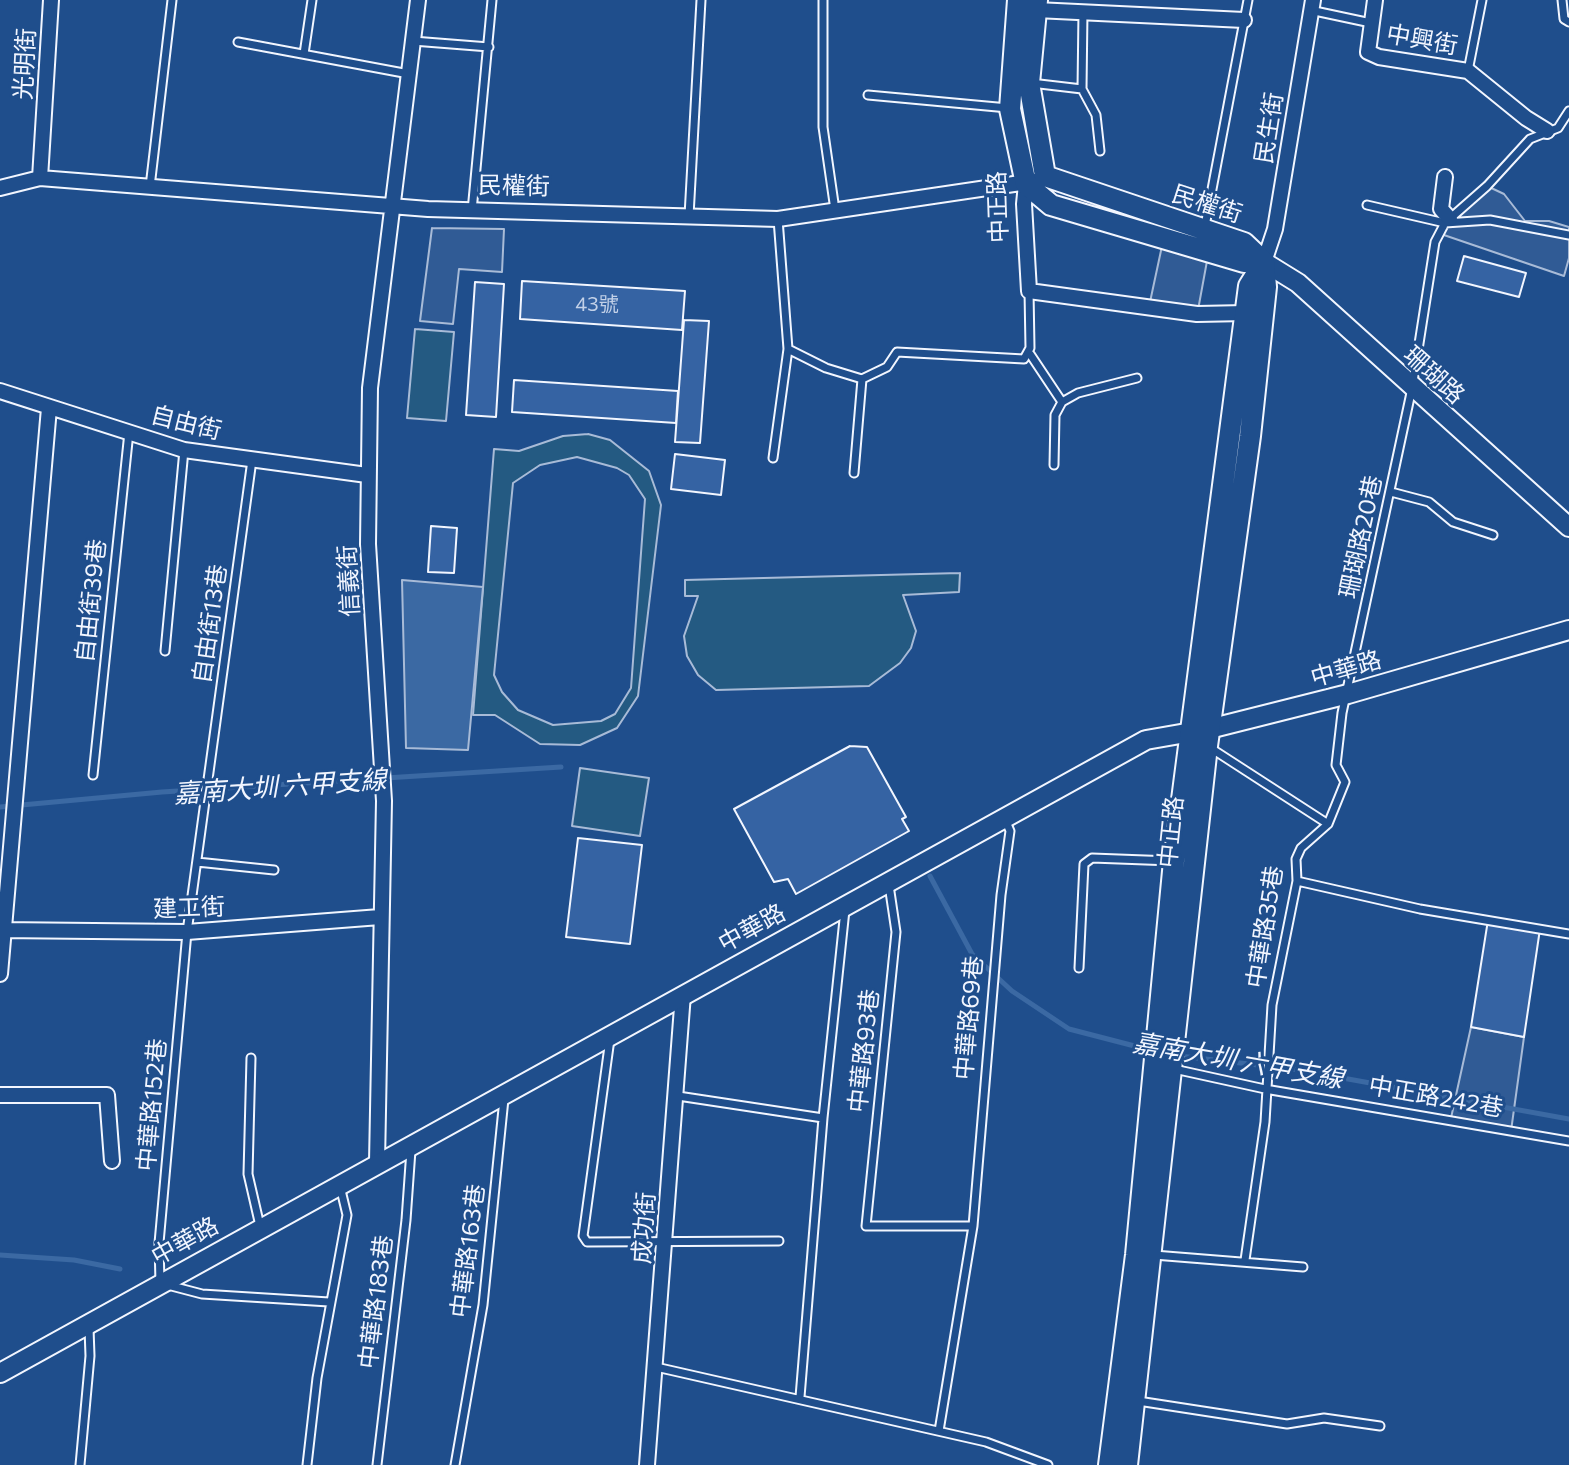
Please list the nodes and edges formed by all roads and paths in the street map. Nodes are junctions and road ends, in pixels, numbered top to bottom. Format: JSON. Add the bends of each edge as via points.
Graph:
{"nodes":[{"id":1,"x":51,"y":0,"type":"edge"},
{"id":2,"x":172,"y":0,"type":"edge"},
{"id":3,"x":312,"y":0,"type":"edge"},
{"id":4,"x":418,"y":0,"type":"edge"},
{"id":5,"x":492,"y":0,"type":"edge"},
{"id":6,"x":701,"y":0,"type":"edge"},
{"id":7,"x":823,"y":0,"type":"edge"},
{"id":8,"x":1248,"y":0,"type":"edge"},
{"id":9,"x":1375,"y":0,"type":"edge"},
{"id":10,"x":1482,"y":0,"type":"edge"},
{"id":11,"x":1562,"y":0,"type":"edge"},
{"id":12,"x":1030,"y":3,"type":"edge"},
{"id":13,"x":1312,"y":5,"type":"edge"},
{"id":14,"x":1083,"y":12,"type":"junction"},
{"id":15,"x":1244,"y":20,"type":"junction"},
{"id":16,"x":1569,"y":22,"type":"edge"},
{"id":17,"x":1371,"y":23,"type":"junction"},
{"id":18,"x":413,"y":41,"type":"junction"},
{"id":19,"x":238,"y":42,"type":"dead end"},
{"id":20,"x":489,"y":47,"type":"junction"},
{"id":21,"x":304,"y":54,"type":"junction"},
{"id":22,"x":1468,"y":71,"type":"junction"},
{"id":23,"x":409,"y":74,"type":"junction"},
{"id":24,"x":1029,"y":83,"type":"junction"},
{"id":25,"x":1082,"y":89,"type":"junction"},
{"id":26,"x":868,"y":95,"type":"dead end"},
{"id":27,"x":1010,"y":109,"type":"junction"},
{"id":28,"x":1569,"y":111,"type":"edge"},
{"id":29,"x":1547,"y":131,"type":"junction"},
{"id":30,"x":1100,"y":151,"type":"dead end"},
{"id":31,"x":1445,"y":177,"type":"dead end"},
{"id":32,"x":40,"y":178,"type":"junction"},
{"id":33,"x":1036,"y":180,"type":"junction"},
{"id":34,"x":150,"y":187,"type":"junction"},
{"id":35,"x":0,"y":188,"type":"edge"},
{"id":36,"x":1367,"y":205,"type":"dead end"},
{"id":37,"x":393,"y":207,"type":"junction"},
{"id":38,"x":835,"y":210,"type":"junction"},
{"id":39,"x":472,"y":211,"type":"junction"},
{"id":40,"x":689,"y":216,"type":"junction"},
{"id":41,"x":778,"y":219,"type":"junction"},
{"id":42,"x":1448,"y":221,"type":"junction"},
{"id":43,"x":1204,"y":232,"type":"junction"},
{"id":44,"x":1569,"y":235,"type":"edge"},
{"id":45,"x":1264,"y":262,"type":"junction"},
{"id":46,"x":1029,"y":291,"type":"junction"},
{"id":47,"x":1246,"y":313,"type":"junction"},
{"id":48,"x":788,"y":349,"type":"junction"},
{"id":49,"x":1030,"y":354,"type":"junction"},
{"id":50,"x":1137,"y":378,"type":"dead end"},
{"id":51,"x":862,"y":379,"type":"junction"},
{"id":52,"x":1412,"y":388,"type":"junction"},
{"id":53,"x":0,"y":391,"type":"edge"},
{"id":54,"x":1062,"y":402,"type":"junction"},
{"id":55,"x":49,"y":408,"type":"junction"},
{"id":56,"x":129,"y":432,"type":"junction"},
{"id":57,"x":184,"y":450,"type":"junction"},
{"id":58,"x":773,"y":458,"type":"dead end"},
{"id":59,"x":252,"y":460,"type":"junction"},
{"id":60,"x":1054,"y":465,"type":"dead end"},
{"id":61,"x":854,"y":473,"type":"dead end"},
{"id":62,"x":367,"y":475,"type":"junction"},
{"id":63,"x":1391,"y":492,"type":"junction"},
{"id":64,"x":1569,"y":527,"type":"edge"},
{"id":65,"x":1493,"y":535,"type":"dead end"},
{"id":66,"x":1569,"y":630,"type":"edge"},
{"id":67,"x":165,"y":651,"type":"dead end"},
{"id":68,"x":1348,"y":694,"type":"junction"},
{"id":69,"x":1202,"y":735,"type":"junction"},
{"id":70,"x":93,"y":775,"type":"dead end"},
{"id":71,"x":1004,"y":816,"type":"junction"},
{"id":72,"x":9,"y":819,"type":"edge"},
{"id":73,"x":1328,"y":824,"type":"junction"},
{"id":74,"x":1174,"y":861,"type":"junction"},
{"id":75,"x":197,"y":862,"type":"junction"},
{"id":76,"x":274,"y":870,"type":"dead end"},
{"id":77,"x":888,"y":880,"type":"junction"},
{"id":78,"x":1297,"y":881,"type":"junction"},
{"id":79,"x":846,"y":903,"type":"junction"},
{"id":80,"x":380,"y":917,"type":"junction"},
{"id":81,"x":2,"y":930,"type":"edge"},
{"id":82,"x":187,"y":932,"type":"junction"},
{"id":83,"x":1569,"y":934,"type":"edge"},
{"id":84,"x":1079,"y":968,"type":"dead end"},
{"id":85,"x":0,"y":974,"type":"edge"},
{"id":86,"x":683,"y":994,"type":"junction"},
{"id":87,"x":610,"y":1035,"type":"junction"},
{"id":88,"x":251,"y":1058,"type":"dead end"},
{"id":89,"x":1164,"y":1068,"type":"junction"},
{"id":90,"x":1265,"y":1089,"type":"junction"},
{"id":91,"x":504,"y":1093,"type":"junction"},
{"id":92,"x":0,"y":1095,"type":"edge"},
{"id":93,"x":678,"y":1096,"type":"junction"},
{"id":94,"x":823,"y":1118,"type":"junction"},
{"id":95,"x":1569,"y":1141,"type":"edge"},
{"id":96,"x":411,"y":1143,"type":"junction"},
{"id":97,"x":112,"y":1161,"type":"dead end"},
{"id":98,"x":377,"y":1162,"type":"junction"},
{"id":99,"x":340,"y":1183,"type":"junction"},
{"id":100,"x":260,"y":1226,"type":"junction"},
{"id":101,"x":973,"y":1226,"type":"junction"},
{"id":102,"x":779,"y":1241,"type":"dead end"},
{"id":103,"x":664,"y":1243,"type":"junction"},
{"id":104,"x":1151,"y":1255,"type":"junction"},
{"id":105,"x":1245,"y":1260,"type":"junction"},
{"id":106,"x":1303,"y":1267,"type":"dead end"},
{"id":107,"x":160,"y":1283,"type":"junction"},
{"id":108,"x":329,"y":1302,"type":"junction"},
{"id":109,"x":89,"y":1323,"type":"junction"},
{"id":110,"x":656,"y":1367,"type":"junction"},
{"id":111,"x":0,"y":1373,"type":"edge"},
{"id":112,"x":800,"y":1397,"type":"junction"},
{"id":113,"x":1135,"y":1401,"type":"junction"},
{"id":114,"x":1380,"y":1426,"type":"dead end"},
{"id":115,"x":939,"y":1431,"type":"junction"},
{"id":116,"x":80,"y":1465,"type":"edge"},
{"id":117,"x":307,"y":1465,"type":"edge"},
{"id":118,"x":377,"y":1465,"type":"edge"},
{"id":119,"x":455,"y":1465,"type":"edge"},
{"id":120,"x":647,"y":1465,"type":"edge"},
{"id":121,"x":1048,"y":1465,"type":"edge"},
{"id":122,"x":1109,"y":1465,"type":"edge"},
{"id":123,"x":1127,"y":1465,"type":"edge"}],
"edges":[{"from":1,"to":32,"type":"street","name":"光明街"},
{"from":2,"to":34,"type":"lane"},
{"from":3,"to":21,"type":"lane"},
{"from":4,"to":18,"type":"street","name":"信義街"},
{"from":5,"to":20,"type":"lane"},
{"from":6,"to":40,"type":"lane"},
{"from":7,"to":38,"type":"lane","via":[[823,127]]},
{"from":8,"to":15,"type":"lane"},
{"from":9,"to":17,"type":"street","name":"中興街"},
{"from":10,"to":22,"type":"lane"},
{"from":11,"to":16,"type":"lane"},
{"from":12,"to":14,"type":"street"},
{"from":12,"to":24,"type":"main road","name":"中正路"},
{"from":12,"to":27,"type":"main road","name":"中正路"},
{"from":13,"to":17,"type":"lane"},
{"from":13,"to":45,"type":"street","name":"民生街","via":[[1275,229]]},
{"from":14,"to":15,"type":"street"},
{"from":14,"to":25,"type":"lane"},
{"from":15,"to":43,"type":"lane"},
{"from":17,"to":22,"type":"street","name":"中興街","via":[[1368,52]]},
{"from":18,"to":20,"type":"lane"},
{"from":18,"to":23,"type":"street","name":"信義街"},
{"from":19,"to":21,"type":"lane"},
{"from":20,"to":39,"type":"lane"},
{"from":21,"to":23,"type":"lane"},
{"from":22,"to":29,"type":"street","name":"中興街"},
{"from":23,"to":37,"type":"street","name":"信義街"},
{"from":24,"to":25,"type":"lane"},
{"from":24,"to":33,"type":"main road","name":"中正路"},
{"from":25,"to":30,"type":"lane","via":[[1096,115]]},
{"from":26,"to":27,"type":"lane"},
{"from":27,"to":33,"type":"main road","name":"中正路"},
{"from":28,"to":29,"type":"lane","via":[[1558,128]]},
{"from":29,"to":42,"type":"lane","via":[[1530,139]]},
{"from":31,"to":42,"type":"street","via":[[1441,209]]},
{"from":32,"to":34,"type":"street","name":"民權街"},
{"from":32,"to":35,"type":"street","name":"民權街"},
{"from":33,"to":38,"type":"street","name":"民權街"},
{"from":33,"to":43,"type":"main road","name":"民權街"},
{"from":33,"to":45,"type":"main road","name":"民權街","via":[[1051,205],[1244,262]]},
{"from":33,"to":46,"type":"street","name":"中正路","via":[[1024,204]]},
{"from":34,"to":37,"type":"street","name":"民權街"},
{"from":36,"to":42,"type":"lane"},
{"from":37,"to":39,"type":"street","name":"民權街"},
{"from":37,"to":62,"type":"street","name":"信義街","via":[[370,388]]},
{"from":38,"to":41,"type":"street","name":"民權街"},
{"from":39,"to":40,"type":"street","name":"民權街"},
{"from":40,"to":41,"type":"street","name":"民權街"},
{"from":41,"to":48,"type":"lane"},
{"from":42,"to":44,"type":"lane","via":[[1490,220]]},
{"from":42,"to":52,"type":"lane","name":"珊瑚路20巷","via":[[1438,233],[1433,254]]},
{"from":43,"to":45,"type":"main road","name":"民權街","via":[[1244,243]]},
{"from":45,"to":47,"type":"main road","name":"中正路","via":[[1249,286]]},
{"from":45,"to":52,"type":"street","name":"珊瑚路","via":[[1298,283]]},
{"from":45,"to":69,"type":"main road","name":"中正路","via":[[1266,287],[1251,421]]},
{"from":46,"to":47,"type":"street","via":[[1197,314]]},
{"from":46,"to":49,"type":"lane"},
{"from":47,"to":69,"type":"main road","name":"中正路"},
{"from":48,"to":51,"type":"lane"},
{"from":48,"to":58,"type":"lane"},
{"from":49,"to":51,"type":"lane","via":[[1024,359],[897,352],[887,367]]},
{"from":49,"to":54,"type":"lane"},
{"from":50,"to":54,"type":"lane"},
{"from":51,"to":61,"type":"lane"},
{"from":52,"to":63,"type":"lane","name":"珊瑚路20巷"},
{"from":52,"to":64,"type":"street","name":"珊瑚路"},
{"from":53,"to":55,"type":"street","name":"自由街"},
{"from":54,"to":60,"type":"lane","via":[[1055,415]]},
{"from":55,"to":56,"type":"street","name":"自由街"},
{"from":55,"to":72,"type":"street","via":[[16,796]]},
{"from":56,"to":57,"type":"street","name":"自由街"},
{"from":56,"to":70,"type":"lane","name":"自由街39巷"},
{"from":57,"to":59,"type":"street","name":"自由街"},
{"from":57,"to":67,"type":"lane"},
{"from":59,"to":62,"type":"street","name":"自由街"},
{"from":59,"to":75,"type":"lane","name":"自由街13巷"},
{"from":62,"to":80,"type":"street","name":"信義街","via":[[384,801]]},
{"from":63,"to":65,"type":"lane","via":[[1429,502],[1453,522]]},
{"from":63,"to":68,"type":"lane","name":"珊瑚路20巷"},
{"from":66,"to":68,"type":"street","name":"中華路"},
{"from":68,"to":69,"type":"street","name":"中華路"},
{"from":68,"to":73,"type":"lane","name":"中華路35巷","via":[[1336,765],[1345,782]]},
{"from":69,"to":71,"type":"street","name":"中華路","via":[[1146,740]]},
{"from":69,"to":73,"type":"lane"},
{"from":69,"to":74,"type":"main road","name":"中正路"},
{"from":69,"to":89,"type":"main road","name":"中正路"},
{"from":71,"to":77,"type":"street","name":"中華路"},
{"from":71,"to":101,"type":"lane","name":"中華路69巷","via":[[1010,831]]},
{"from":72,"to":81,"type":"street"},
{"from":73,"to":78,"type":"lane","name":"中華路35巷","via":[[1301,848]]},
{"from":74,"to":84,"type":"lane","via":[[1092,858],[1084,864]]},
{"from":74,"to":89,"type":"main road","name":"中正路"},
{"from":75,"to":76,"type":"lane"},
{"from":75,"to":82,"type":"lane","name":"中華路152巷"},
{"from":77,"to":79,"type":"street","name":"中華路"},
{"from":77,"to":101,"type":"lane","name":"中華路93巷","via":[[896,932],[866,1226]]},
{"from":78,"to":83,"type":"lane"},
{"from":78,"to":90,"type":"lane","name":"中華路35巷","via":[[1272,1005]]},
{"from":79,"to":86,"type":"street","name":"中華路"},
{"from":79,"to":94,"type":"lane"},
{"from":80,"to":82,"type":"street","name":"建工街"},
{"from":80,"to":98,"type":"street","name":"信義街"},
{"from":81,"to":82,"type":"street","name":"建工街"},
{"from":81,"to":85,"type":"street"},
{"from":82,"to":107,"type":"lane","name":"中華路152巷","via":[[159,1243]]},
{"from":86,"to":87,"type":"street","name":"中華路"},
{"from":86,"to":93,"type":"street","name":"成功街"},
{"from":87,"to":91,"type":"street","name":"中華路"},
{"from":87,"to":103,"type":"lane","via":[[583,1236],[587,1242]]},
{"from":88,"to":100,"type":"lane","via":[[248,1174]]},
{"from":89,"to":90,"type":"lane","name":"中正路242巷"},
{"from":89,"to":104,"type":"main road","name":"中正路"},
{"from":89,"to":122,"type":"main road","name":"中正路"},
{"from":90,"to":95,"type":"lane","name":"中正路242巷"},
{"from":90,"to":105,"type":"lane","name":"中華路35巷"},
{"from":91,"to":96,"type":"street","name":"中華路"},
{"from":91,"to":119,"type":"lane","name":"中華路163巷","via":[[483,1305]]},
{"from":92,"to":97,"type":"street","via":[[107,1095]]},
{"from":93,"to":94,"type":"lane"},
{"from":93,"to":103,"type":"street","name":"成功街"},
{"from":94,"to":112,"type":"lane"},
{"from":96,"to":98,"type":"street","name":"中華路"},
{"from":96,"to":118,"type":"lane","name":"中華路183巷"},
{"from":98,"to":99,"type":"street","name":"中華路"},
{"from":99,"to":100,"type":"street","name":"中華路"},
{"from":99,"to":108,"type":"lane","via":[[347,1215]]},
{"from":100,"to":107,"type":"street","name":"中華路"},
{"from":101,"to":115,"type":"lane","name":"中華路69巷"},
{"from":102,"to":103,"type":"lane"},
{"from":103,"to":110,"type":"street","name":"成功街"},
{"from":104,"to":105,"type":"lane"},
{"from":104,"to":113,"type":"main road","name":"中正路"},
{"from":105,"to":106,"type":"lane"},
{"from":107,"to":108,"type":"lane","via":[[202,1294]]},
{"from":107,"to":109,"type":"street","name":"中華路"},
{"from":108,"to":117,"type":"lane"},
{"from":109,"to":111,"type":"street","name":"中華路"},
{"from":109,"to":116,"type":"lane"},
{"from":110,"to":112,"type":"lane"},
{"from":110,"to":120,"type":"street","name":"成功街"},
{"from":112,"to":115,"type":"lane"},
{"from":113,"to":114,"type":"lane","via":[[1287,1424],[1324,1418]]},
{"from":113,"to":123,"type":"main road","name":"中正路"},
{"from":115,"to":121,"type":"lane"}]}
